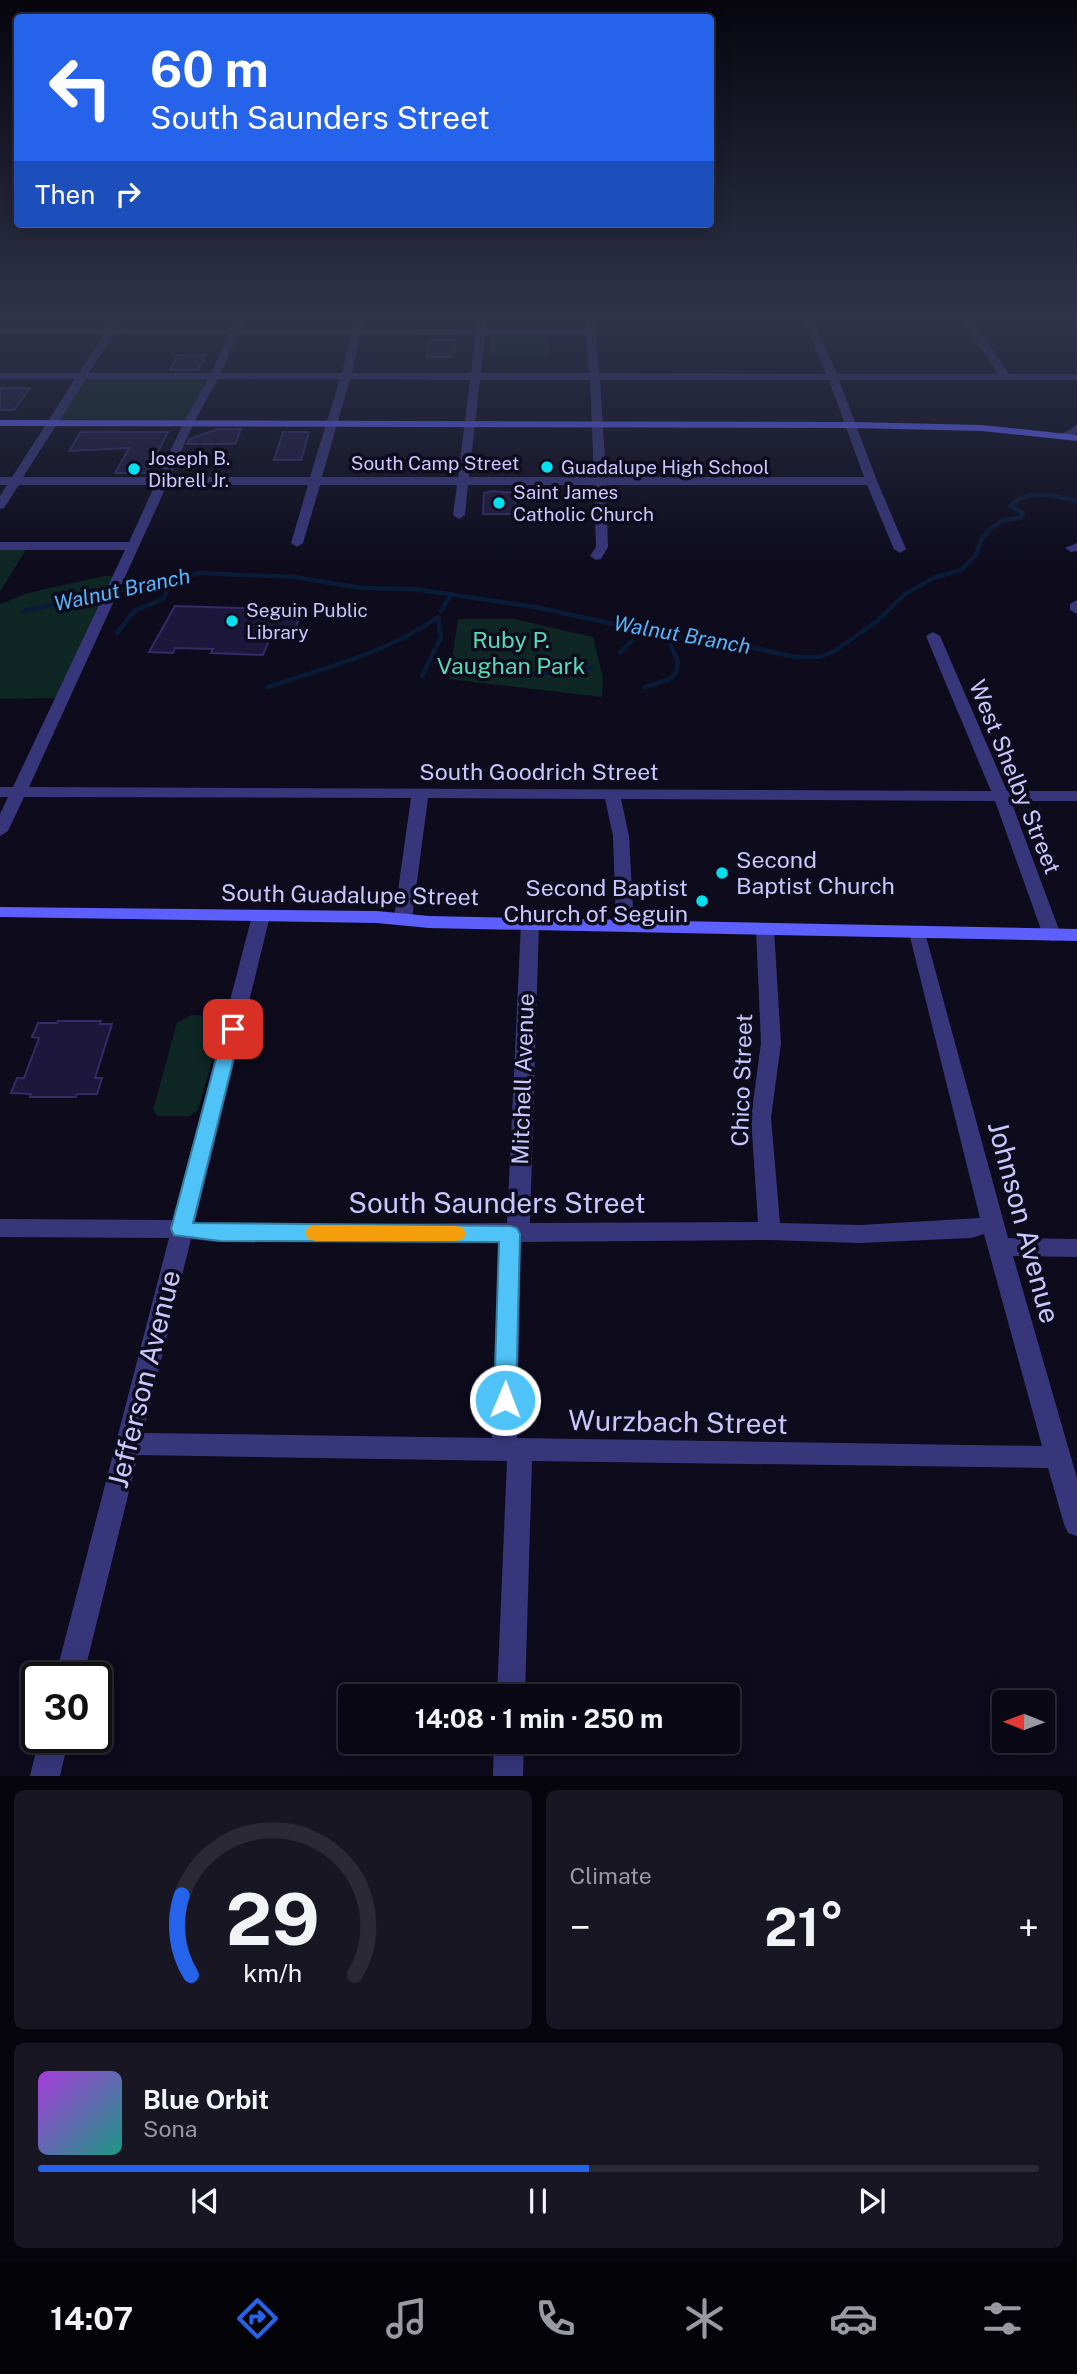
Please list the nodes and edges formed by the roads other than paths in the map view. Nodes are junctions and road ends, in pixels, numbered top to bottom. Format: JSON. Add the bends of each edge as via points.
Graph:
{"nodes":[{"id":1,"x":64,"y":403,"type":"edge"},
{"id":2,"x":200,"y":403,"type":"edge"},
{"id":3,"x":337,"y":403,"type":"edge"},
{"id":4,"x":474,"y":403,"type":"edge"},
{"id":5,"x":596,"y":403,"type":"edge"},
{"id":6,"x":844,"y":403,"type":"edge"},
{"id":7,"x":0,"y":423,"type":"edge"},
{"id":8,"x":51,"y":423,"type":"junction"},
{"id":9,"x":188,"y":424,"type":"junction"},
{"id":10,"x":330,"y":425,"type":"junction"},
{"id":11,"x":471,"y":425,"type":"junction"},
{"id":12,"x":597,"y":425,"type":"junction"},
{"id":13,"x":853,"y":425,"type":"junction"},
{"id":14,"x":1077,"y":428,"type":"edge"},
{"id":15,"x":1072,"y":437,"type":"edge"},
{"id":16,"x":0,"y":481,"type":"edge"},
{"id":17,"x":15,"y":481,"type":"junction"},
{"id":18,"x":163,"y":481,"type":"junction"},
{"id":19,"x":315,"y":481,"type":"junction"},
{"id":20,"x":462,"y":481,"type":"junction"},
{"id":21,"x":600,"y":481,"type":"junction"},
{"id":22,"x":871,"y":481,"type":"junction"},
{"id":23,"x":0,"y":505,"type":"edge"},
{"id":24,"x":459,"y":515,"type":"dead end"},
{"id":25,"x":297,"y":543,"type":"dead end"},
{"id":26,"x":0,"y":546,"type":"edge"},
{"id":27,"x":132,"y":546,"type":"junction"},
{"id":28,"x":900,"y":549,"type":"dead end"},
{"id":29,"x":596,"y":556,"type":"dead end"},
{"id":30,"x":1077,"y":604,"type":"edge"},
{"id":31,"x":1077,"y":610,"type":"edge"},
{"id":32,"x":933,"y":636,"type":"dead end"},
{"id":33,"x":0,"y":792,"type":"edge"},
{"id":34,"x":19,"y":792,"type":"junction"},
{"id":35,"x":420,"y":794,"type":"junction"},
{"id":36,"x":612,"y":796,"type":"junction"},
{"id":37,"x":1001,"y":796,"type":"junction"},
{"id":38,"x":1077,"y":796,"type":"edge"},
{"id":39,"x":0,"y":831,"type":"edge"},
{"id":40,"x":0,"y":912,"type":"edge"},
{"id":41,"x":261,"y":916,"type":"junction"},
{"id":42,"x":403,"y":919,"type":"junction"},
{"id":43,"x":530,"y":923,"type":"junction"},
{"id":44,"x":625,"y":926,"type":"junction"},
{"id":45,"x":765,"y":930,"type":"junction"},
{"id":46,"x":918,"y":933,"type":"junction"},
{"id":47,"x":1052,"y":935,"type":"junction"},
{"id":48,"x":1077,"y":935,"type":"edge"},
{"id":49,"x":993,"y":1223,"type":"junction"},
{"id":50,"x":0,"y":1227,"type":"edge"},
{"id":51,"x":181,"y":1229,"type":"junction"},
{"id":52,"x":770,"y":1231,"type":"junction"},
{"id":53,"x":514,"y":1234,"type":"junction"},
{"id":54,"x":999,"y":1247,"type":"junction"},
{"id":55,"x":1077,"y":1248,"type":"edge"},
{"id":56,"x":128,"y":1444,"type":"junction"},
{"id":57,"x":512,"y":1451,"type":"junction"},
{"id":58,"x":1059,"y":1457,"type":"junction"},
{"id":59,"x":1077,"y":1524,"type":"edge"},
{"id":60,"x":73,"y":1662,"type":"edge"},
{"id":61,"x":511,"y":1684,"type":"edge"},
{"id":62,"x":50,"y":1753,"type":"edge"},
{"id":63,"x":509,"y":1754,"type":"edge"},
{"id":64,"x":45,"y":1776,"type":"edge"},
{"id":65,"x":508,"y":1776,"type":"edge"}],
"edges":[{"from":1,"to":8,"type":"street"},
{"from":2,"to":9,"type":"street"},
{"from":3,"to":10,"type":"street"},
{"from":4,"to":11,"type":"street"},
{"from":5,"to":12,"type":"street"},
{"from":6,"to":13,"type":"street"},
{"from":7,"to":8,"type":"main road"},
{"from":8,"to":9,"type":"main road"},
{"from":8,"to":17,"type":"street"},
{"from":9,"to":10,"type":"main road"},
{"from":9,"to":18,"type":"street"},
{"from":10,"to":11,"type":"main road"},
{"from":10,"to":19,"type":"street"},
{"from":11,"to":12,"type":"main road"},
{"from":11,"to":20,"type":"street"},
{"from":12,"to":13,"type":"main road"},
{"from":12,"to":21,"type":"street"},
{"from":13,"to":15,"type":"main road","via":[[982,428]]},
{"from":13,"to":22,"type":"street"},
{"from":14,"to":15,"type":"street"},
{"from":16,"to":17,"type":"street","name":"South Camp Street"},
{"from":17,"to":18,"type":"street","name":"South Camp Street"},
{"from":17,"to":23,"type":"street"},
{"from":18,"to":19,"type":"street","name":"South Camp Street"},
{"from":18,"to":27,"type":"street"},
{"from":19,"to":20,"type":"street","name":"South Camp Street"},
{"from":19,"to":25,"type":"street"},
{"from":20,"to":21,"type":"street","name":"South Camp Street"},
{"from":20,"to":24,"type":"street"},
{"from":21,"to":22,"type":"street","name":"South Camp Street"},
{"from":21,"to":29,"type":"street","via":[[602,547]]},
{"from":22,"to":28,"type":"street"},
{"from":26,"to":27,"type":"street"},
{"from":27,"to":34,"type":"street"},
{"from":30,"to":31,"type":"street"},
{"from":32,"to":37,"type":"street","name":"West Shelby Street"},
{"from":33,"to":34,"type":"street","name":"South Goodrich Street"},
{"from":34,"to":35,"type":"street","name":"South Goodrich Street"},
{"from":34,"to":39,"type":"street"},
{"from":35,"to":36,"type":"street","name":"South Goodrich Street"},
{"from":35,"to":42,"type":"street"},
{"from":36,"to":37,"type":"street","name":"South Goodrich Street"},
{"from":36,"to":44,"type":"street","via":[[621,836]]},
{"from":37,"to":38,"type":"street","name":"South Goodrich Street"},
{"from":37,"to":47,"type":"street","name":"West Shelby Street"},
{"from":40,"to":41,"type":"main road","name":"South Guadalupe Street"},
{"from":41,"to":42,"type":"main road","name":"South Guadalupe Street"},
{"from":41,"to":51,"type":"street","name":"Jefferson Avenue"},
{"from":42,"to":43,"type":"main road","name":"South Guadalupe Street"},
{"from":43,"to":44,"type":"main road","name":"South Guadalupe Street"},
{"from":43,"to":53,"type":"street","name":"Mitchell Avenue"},
{"from":44,"to":45,"type":"main road","name":"South Guadalupe Street"},
{"from":45,"to":46,"type":"main road","name":"South Guadalupe Street"},
{"from":45,"to":52,"type":"street","name":"Chico Street","via":[[771,1043],[761,1118]]},
{"from":46,"to":47,"type":"main road","name":"South Guadalupe Street"},
{"from":46,"to":49,"type":"street","name":"Johnson Avenue"},
{"from":47,"to":48,"type":"main road","name":"South Guadalupe Street"},
{"from":49,"to":52,"type":"street","name":"South Saunders Street","via":[[971,1229],[860,1234]]},
{"from":49,"to":54,"type":"street","name":"Johnson Avenue"},
{"from":50,"to":51,"type":"street","name":"South Saunders Street"},
{"from":51,"to":53,"type":"street","name":"South Saunders Street"},
{"from":51,"to":56,"type":"street","name":"Jefferson Avenue"},
{"from":52,"to":53,"type":"street","name":"South Saunders Street"},
{"from":53,"to":57,"type":"street","name":"Mitchell Avenue"},
{"from":54,"to":55,"type":"street"},
{"from":54,"to":58,"type":"street","name":"Johnson Avenue"},
{"from":56,"to":57,"type":"street","name":"Wurzbach Street"},
{"from":56,"to":60,"type":"street","name":"Jefferson Avenue"},
{"from":57,"to":58,"type":"street","name":"Wurzbach Street"},
{"from":57,"to":61,"type":"street","name":"Mitchell Avenue"},
{"from":58,"to":59,"type":"street","name":"Johnson Avenue"},
{"from":62,"to":64,"type":"street"},
{"from":63,"to":65,"type":"street"}]}
